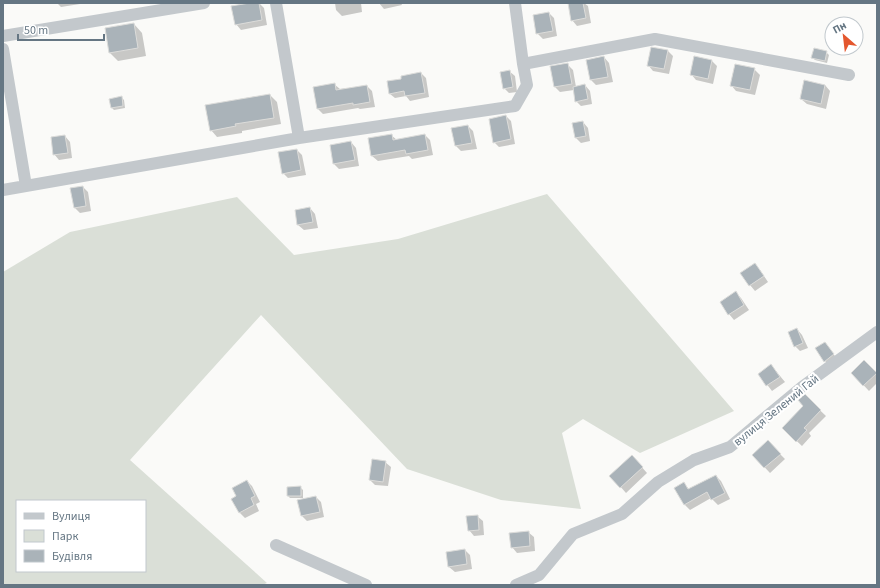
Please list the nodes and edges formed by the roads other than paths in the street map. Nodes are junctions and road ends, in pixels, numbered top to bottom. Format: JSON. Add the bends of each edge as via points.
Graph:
{"nodes":[{"id":1,"x":204,"y":3,"type":"edge"},
{"id":2,"x":276,"y":3,"type":"edge"},
{"id":3,"x":515,"y":3,"type":"edge"},
{"id":4,"x":3,"y":36,"type":"edge"},
{"id":5,"x":3,"y":49,"type":"edge"},
{"id":6,"x":523,"y":64,"type":"junction"},
{"id":7,"x":849,"y":75,"type":"dead end"},
{"id":8,"x":300,"y":138,"type":"junction"},
{"id":9,"x":26,"y":186,"type":"junction"},
{"id":10,"x":3,"y":190,"type":"edge"},
{"id":11,"x":877,"y":332,"type":"edge"},
{"id":12,"x":276,"y":545,"type":"dead end"},
{"id":13,"x":366,"y":585,"type":"edge"},
{"id":14,"x":516,"y":585,"type":"edge"}],
"edges":[{"from":1,"to":4,"type":"street"},
{"from":2,"to":8,"type":"street"},
{"from":3,"to":6,"type":"street"},
{"from":5,"to":9,"type":"street"},
{"from":6,"to":7,"type":"street","via":[[655,39]]},
{"from":6,"to":8,"type":"street","via":[[527,85],[515,106]]},
{"from":8,"to":9,"type":"street"},
{"from":9,"to":10,"type":"street"},
{"from":11,"to":14,"type":"street","name":"вулиця Зелений Гай","via":[[802,387],[730,447],[694,460],[658,482],[622,514],[573,534],[539,575]]},
{"from":12,"to":13,"type":"street"}]}
